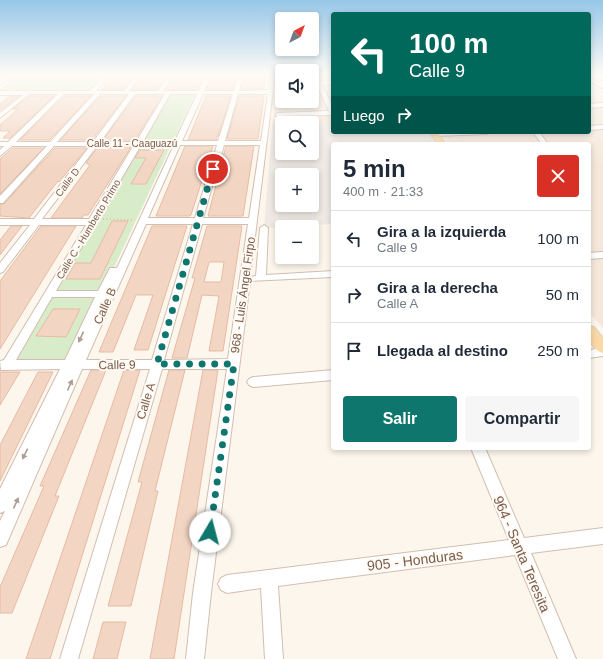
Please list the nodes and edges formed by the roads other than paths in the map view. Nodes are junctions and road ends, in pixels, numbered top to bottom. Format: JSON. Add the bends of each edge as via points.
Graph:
{"nodes":[{"id":1,"x":14,"y":105,"type":"edge"},
{"id":2,"x":50,"y":105,"type":"edge"},
{"id":3,"x":85,"y":105,"type":"edge"},
{"id":4,"x":122,"y":105,"type":"edge"},
{"id":5,"x":160,"y":105,"type":"edge"},
{"id":6,"x":193,"y":105,"type":"edge"},
{"id":7,"x":231,"y":105,"type":"edge"},
{"id":8,"x":269,"y":105,"type":"edge"},
{"id":9,"x":592,"y":106,"type":"edge"},
{"id":10,"x":603,"y":106,"type":"edge"},
{"id":11,"x":603,"y":110,"type":"edge"},
{"id":12,"x":331,"y":113,"type":"edge"},
{"id":13,"x":278,"y":115,"type":"dead end"},
{"id":14,"x":0,"y":116,"type":"edge"},
{"id":15,"x":603,"y":127,"type":"edge"},
{"id":16,"x":591,"y":128,"type":"edge"},
{"id":17,"x":140,"y":143,"type":"junction"},
{"id":18,"x":175,"y":143,"type":"junction"},
{"id":19,"x":220,"y":143,"type":"junction"},
{"id":20,"x":264,"y":143,"type":"junction"},
{"id":21,"x":0,"y":144,"type":"edge"},
{"id":22,"x":12,"y":144,"type":"junction"},
{"id":23,"x":52,"y":144,"type":"junction"},
{"id":24,"x":96,"y":144,"type":"junction"},
{"id":25,"x":0,"y":154,"type":"edge"},
{"id":26,"x":0,"y":201,"type":"edge"},
{"id":27,"x":92,"y":220,"type":"junction"},
{"id":28,"x":140,"y":220,"type":"junction"},
{"id":29,"x":37,"y":221,"type":"junction"},
{"id":30,"x":199,"y":221,"type":"junction"},
{"id":31,"x":253,"y":221,"type":"junction"},
{"id":32,"x":0,"y":222,"type":"edge"},
{"id":33,"x":264,"y":228,"type":"dead end"},
{"id":34,"x":603,"y":255,"type":"edge"},
{"id":35,"x":591,"y":256,"type":"edge"},
{"id":36,"x":0,"y":270,"type":"edge"},
{"id":37,"x":331,"y":274,"type":"edge"},
{"id":38,"x":48,"y":294,"type":"junction"},
{"id":39,"x":102,"y":294,"type":"junction"},
{"id":40,"x":591,"y":333,"type":"edge"},
{"id":41,"x":603,"y":348,"type":"edge"},
{"id":42,"x":603,"y":352,"type":"edge"},
{"id":43,"x":591,"y":354,"type":"edge"},
{"id":44,"x":157,"y":364,"type":"junction"},
{"id":45,"x":234,"y":364,"type":"junction"},
{"id":46,"x":3,"y":365,"type":"edge"},
{"id":47,"x":74,"y":366,"type":"junction"},
{"id":48,"x":331,"y":375,"type":"edge"},
{"id":49,"x":253,"y":382,"type":"dead end"},
{"id":50,"x":479,"y":450,"type":"edge"},
{"id":51,"x":0,"y":505,"type":"edge"},
{"id":52,"x":603,"y":536,"type":"edge"},
{"id":53,"x":0,"y":539,"type":"edge"},
{"id":54,"x":518,"y":547,"type":"junction"},
{"id":55,"x":269,"y":579,"type":"junction"},
{"id":56,"x":227,"y":584,"type":"dead end"},
{"id":57,"x":69,"y":659,"type":"edge"},
{"id":58,"x":195,"y":659,"type":"edge"},
{"id":59,"x":274,"y":659,"type":"edge"},
{"id":60,"x":567,"y":659,"type":"edge"}],
"edges":[{"from":1,"to":14,"type":"street"},
{"from":2,"to":22,"type":"street"},
{"from":3,"to":23,"type":"street"},
{"from":4,"to":24,"type":"street","name":"Calle D"},
{"from":5,"to":17,"type":"street","name":"Calle C - Humberto Primo"},
{"from":6,"to":18,"type":"street","name":"Calle B"},
{"from":7,"to":19,"type":"street","name":"Calle A"},
{"from":8,"to":20,"type":"street","name":"968 - Luis Ángel Firpo"},
{"from":9,"to":10,"type":"street"},
{"from":9,"to":11,"type":"street"},
{"from":12,"to":13,"type":"street"},
{"from":15,"to":16,"type":"street"},
{"from":17,"to":18,"type":"street","name":"Calle 11 - Caaguazú"},
{"from":17,"to":24,"type":"street","name":"Calle 11 - Caaguazú"},
{"from":17,"to":27,"type":"street","name":"Calle C - Humberto Primo"},
{"from":18,"to":19,"type":"street","name":"Calle 11 - Caaguazú"},
{"from":18,"to":28,"type":"street","name":"Calle B"},
{"from":19,"to":20,"type":"street","name":"Calle 11 - Caaguazú"},
{"from":19,"to":30,"type":"street","name":"Calle A"},
{"from":20,"to":31,"type":"street","name":"968 - Luis Ángel Firpo"},
{"from":21,"to":22,"type":"street","name":"Calle 11 - Caaguazú"},
{"from":22,"to":23,"type":"street","name":"Calle 11 - Caaguazú"},
{"from":22,"to":25,"type":"street"},
{"from":23,"to":24,"type":"street","name":"Calle 11 - Caaguazú"},
{"from":23,"to":26,"type":"street"},
{"from":24,"to":29,"type":"street","name":"Calle D"},
{"from":27,"to":29,"type":"street"},
{"from":27,"to":38,"type":"street","name":"Calle C - Humberto Primo"},
{"from":28,"to":30,"type":"street"},
{"from":28,"to":39,"type":"street","name":"Calle B"},
{"from":28,"to":47,"type":"street","name":"Calle B"},
{"from":29,"to":32,"type":"street"},
{"from":29,"to":36,"type":"street","name":"Calle D"},
{"from":30,"to":31,"type":"street"},
{"from":30,"to":44,"type":"street","name":"Calle A"},
{"from":31,"to":45,"type":"street","name":"968 - Luis Ángel Firpo"},
{"from":33,"to":37,"type":"street","via":[[257,279]]},
{"from":34,"to":35,"type":"street"},
{"from":38,"to":39,"type":"street"},
{"from":38,"to":46,"type":"street","name":"Calle C - Humberto Primo"},
{"from":39,"to":47,"type":"street","name":"Calle B","one_way":true},
{"from":40,"to":41,"type":"main road"},
{"from":42,"to":43,"type":"street"},
{"from":44,"to":45,"type":"street","name":"Calle 9"},
{"from":44,"to":47,"type":"street","name":"Calle 9"},
{"from":44,"to":57,"type":"street","name":"Calle A"},
{"from":45,"to":58,"type":"street","name":"968 - Luis Ángel Firpo"},
{"from":46,"to":47,"type":"street","name":"Calle 9"},
{"from":47,"to":51,"type":"street","name":"Calle B","one_way":true},
{"from":53,"to":47,"type":"street","name":"Calle B","one_way":true},
{"from":48,"to":49,"type":"street"},
{"from":50,"to":54,"type":"street","name":"964 - Santa Teresita"},
{"from":52,"to":54,"type":"street","name":"905 - Honduras"},
{"from":54,"to":55,"type":"street","name":"905 - Honduras"},
{"from":54,"to":60,"type":"street","name":"964 - Santa Teresita"},
{"from":55,"to":56,"type":"street","name":"905 - Honduras"},
{"from":55,"to":59,"type":"street"}]}
